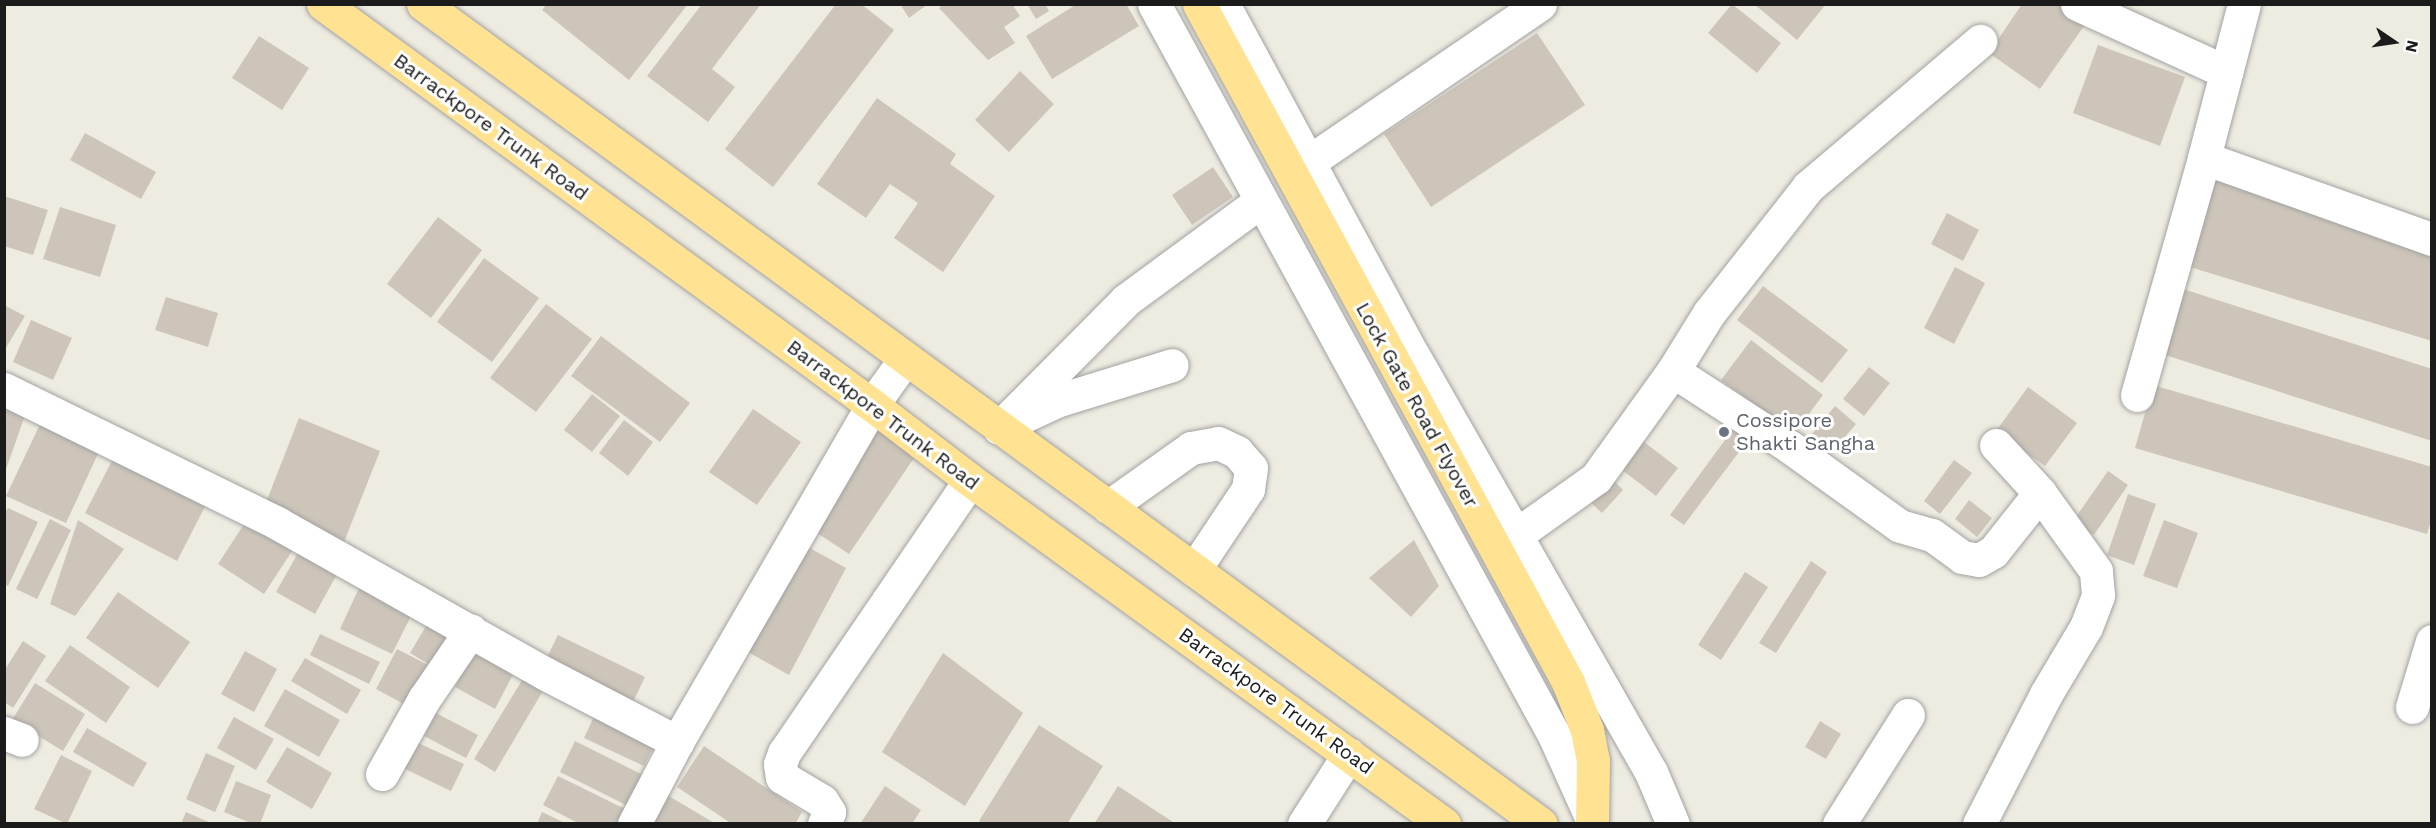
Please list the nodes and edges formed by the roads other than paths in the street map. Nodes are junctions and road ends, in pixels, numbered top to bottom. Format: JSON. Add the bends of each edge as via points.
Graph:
{"nodes":[{"id":1,"x":323,"y":4,"type":"edge"},
{"id":2,"x":423,"y":4,"type":"edge"},
{"id":3,"x":1154,"y":4,"type":"edge"},
{"id":4,"x":1199,"y":4,"type":"edge"},
{"id":5,"x":1223,"y":4,"type":"edge"},
{"id":6,"x":1540,"y":4,"type":"edge"},
{"id":7,"x":2077,"y":4,"type":"edge"},
{"id":8,"x":2244,"y":4,"type":"edge"},
{"id":9,"x":1980,"y":41,"type":"dead end"},
{"id":10,"x":2226,"y":72,"type":"junction"},
{"id":11,"x":2204,"y":158,"type":"junction"},
{"id":12,"x":1307,"y":163,"type":"junction"},
{"id":13,"x":1261,"y":201,"type":"junction"},
{"id":14,"x":2432,"y":239,"type":"edge"},
{"id":15,"x":905,"y":359,"type":"junction"},
{"id":16,"x":1172,"y":365,"type":"dead end"},
{"id":17,"x":1673,"y":370,"type":"junction"},
{"id":18,"x":4,"y":389,"type":"edge"},
{"id":19,"x":2137,"y":395,"type":"dead end"},
{"id":20,"x":872,"y":405,"type":"junction"},
{"id":21,"x":999,"y":428,"type":"junction"},
{"id":22,"x":1996,"y":445,"type":"dead end"},
{"id":23,"x":970,"y":480,"type":"junction"},
{"id":24,"x":2040,"y":493,"type":"junction"},
{"id":25,"x":1108,"y":507,"type":"junction"},
{"id":26,"x":1516,"y":535,"type":"junction"},
{"id":27,"x":1194,"y":570,"type":"junction"},
{"id":28,"x":471,"y":630,"type":"junction"},
{"id":29,"x":2432,"y":641,"type":"edge"},
{"id":30,"x":2412,"y":707,"type":"dead end"},
{"id":31,"x":1908,"y":715,"type":"dead end"},
{"id":32,"x":677,"y":742,"type":"junction"},
{"id":33,"x":1349,"y":754,"type":"junction"},
{"id":34,"x":382,"y":774,"type":"dead end"},
{"id":35,"x":1592,"y":821,"type":"edge"},
{"id":36,"x":634,"y":824,"type":"edge"},
{"id":37,"x":824,"y":824,"type":"edge"},
{"id":38,"x":1304,"y":824,"type":"edge"},
{"id":39,"x":1444,"y":824,"type":"edge"},
{"id":40,"x":1541,"y":824,"type":"edge"},
{"id":41,"x":1673,"y":824,"type":"edge"},
{"id":42,"x":1839,"y":824,"type":"edge"},
{"id":43,"x":1979,"y":824,"type":"edge"}],
"edges":[{"from":1,"to":20,"type":"main road","name":"Barrackpore Trunk Road"},
{"from":2,"to":15,"type":"main road"},
{"from":3,"to":13,"type":"street"},
{"from":4,"to":35,"type":"main road","name":"Lock Gate Road Flyover","via":[[1568,682],[1587,730],[1593,761]]},
{"from":5,"to":12,"type":"street"},
{"from":6,"to":12,"type":"street"},
{"from":7,"to":10,"type":"street"},
{"from":8,"to":10,"type":"street"},
{"from":9,"to":17,"type":"street","via":[[1808,187],[1709,312]]},
{"from":10,"to":11,"type":"street"},
{"from":11,"to":14,"type":"street"},
{"from":11,"to":19,"type":"street"},
{"from":12,"to":26,"type":"street"},
{"from":13,"to":21,"type":"street","via":[[1126,300]]},
{"from":13,"to":35,"type":"street","via":[[1554,735]]},
{"from":15,"to":20,"type":"street"},
{"from":15,"to":21,"type":"main road"},
{"from":16,"to":21,"type":"street","via":[[1056,401]]},
{"from":17,"to":24,"type":"street","via":[[1900,526],[1932,535],[1962,558],[1979,560],[1993,552]]},
{"from":17,"to":26,"type":"street","via":[[1596,478]]},
{"from":18,"to":28,"type":"street","via":[[277,523]]},
{"from":20,"to":23,"type":"main road","name":"Barrackpore Trunk Road"},
{"from":20,"to":32,"type":"street"},
{"from":21,"to":25,"type":"main road"},
{"from":22,"to":24,"type":"street"},
{"from":23,"to":33,"type":"main road","name":"Barrackpore Trunk Road"},
{"from":23,"to":37,"type":"street","via":[[784,753],[780,764],[782,777],[822,801],[829,812]]},
{"from":24,"to":43,"type":"street","via":[[2096,571],[2098,595],[2086,627],[2046,694]]},
{"from":25,"to":27,"type":"main road"},
{"from":25,"to":27,"type":"street","via":[[1191,448],[1218,442],[1237,452],[1251,468],[1248,489]]},
{"from":26,"to":41,"type":"street","via":[[1651,772]]},
{"from":27,"to":40,"type":"main road"},
{"from":28,"to":32,"type":"street"},
{"from":28,"to":34,"type":"street","via":[[424,699]]},
{"from":29,"to":30,"type":"street"},
{"from":31,"to":42,"type":"street"},
{"from":32,"to":36,"type":"street"},
{"from":33,"to":38,"type":"street"},
{"from":33,"to":39,"type":"main road","name":"Barrackpore Trunk Road"}]}
